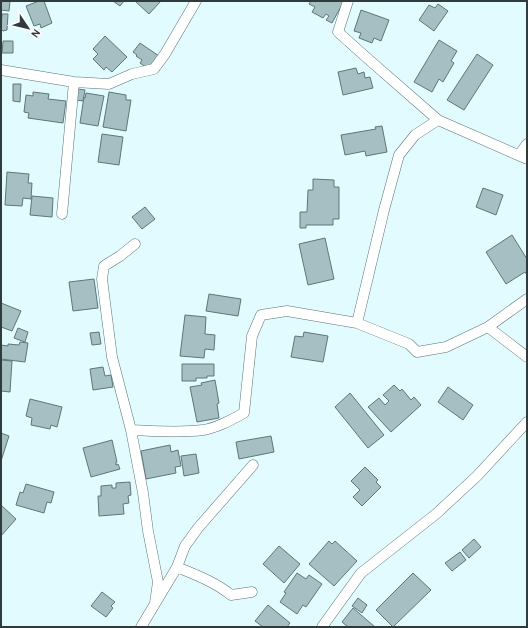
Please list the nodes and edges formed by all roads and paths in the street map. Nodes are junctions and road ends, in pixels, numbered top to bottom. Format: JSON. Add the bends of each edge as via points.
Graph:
{"nodes":[{"id":1,"x":196,"y":1,"type":"edge"},
{"id":2,"x":348,"y":1,"type":"edge"},
{"id":3,"x":1,"y":70,"type":"edge"},
{"id":4,"x":74,"y":82,"type":"junction"},
{"id":5,"x":438,"y":120,"type":"junction"},
{"id":6,"x":527,"y":144,"type":"edge"},
{"id":7,"x":523,"y":157,"type":"edge"},
{"id":8,"x":62,"y":214,"type":"dead end"},
{"id":9,"x":135,"y":244,"type":"dead end"},
{"id":10,"x":527,"y":299,"type":"edge"},
{"id":11,"x":357,"y":322,"type":"junction"},
{"id":12,"x":488,"y":327,"type":"junction"},
{"id":13,"x":527,"y":357,"type":"edge"},
{"id":14,"x":527,"y":422,"type":"edge"},
{"id":15,"x":131,"y":430,"type":"junction"},
{"id":16,"x":253,"y":466,"type":"dead end"},
{"id":17,"x":177,"y":567,"type":"junction"},
{"id":18,"x":252,"y":592,"type":"dead end"},
{"id":19,"x":155,"y":603,"type":"junction"},
{"id":20,"x":140,"y":627,"type":"edge"},
{"id":21,"x":322,"y":627,"type":"edge"}],
"edges":[{"from":1,"to":4,"type":"street","via":[[154,69],[132,74],[109,84]]},
{"from":2,"to":5,"type":"street","via":[[338,32]]},
{"from":3,"to":4,"type":"street"},
{"from":4,"to":8,"type":"street"},
{"from":5,"to":7,"type":"street"},
{"from":5,"to":11,"type":"street","via":[[416,135],[399,155]]},
{"from":6,"to":7,"type":"street"},
{"from":9,"to":15,"type":"street","via":[[104,266],[102,280],[112,357]]},
{"from":10,"to":12,"type":"street"},
{"from":11,"to":12,"type":"street","via":[[409,344],[417,352],[446,347]]},
{"from":11,"to":15,"type":"street","via":[[287,311],[261,315],[252,336],[244,413],[204,430]]},
{"from":12,"to":13,"type":"street"},
{"from":14,"to":21,"type":"street","via":[[477,476],[436,514],[361,573]]},
{"from":15,"to":19,"type":"street","via":[[158,582]]},
{"from":16,"to":17,"type":"street","via":[[198,528],[185,546]]},
{"from":17,"to":18,"type":"street","via":[[206,579],[231,595]]},
{"from":17,"to":19,"type":"street"},
{"from":19,"to":20,"type":"street"}]}
